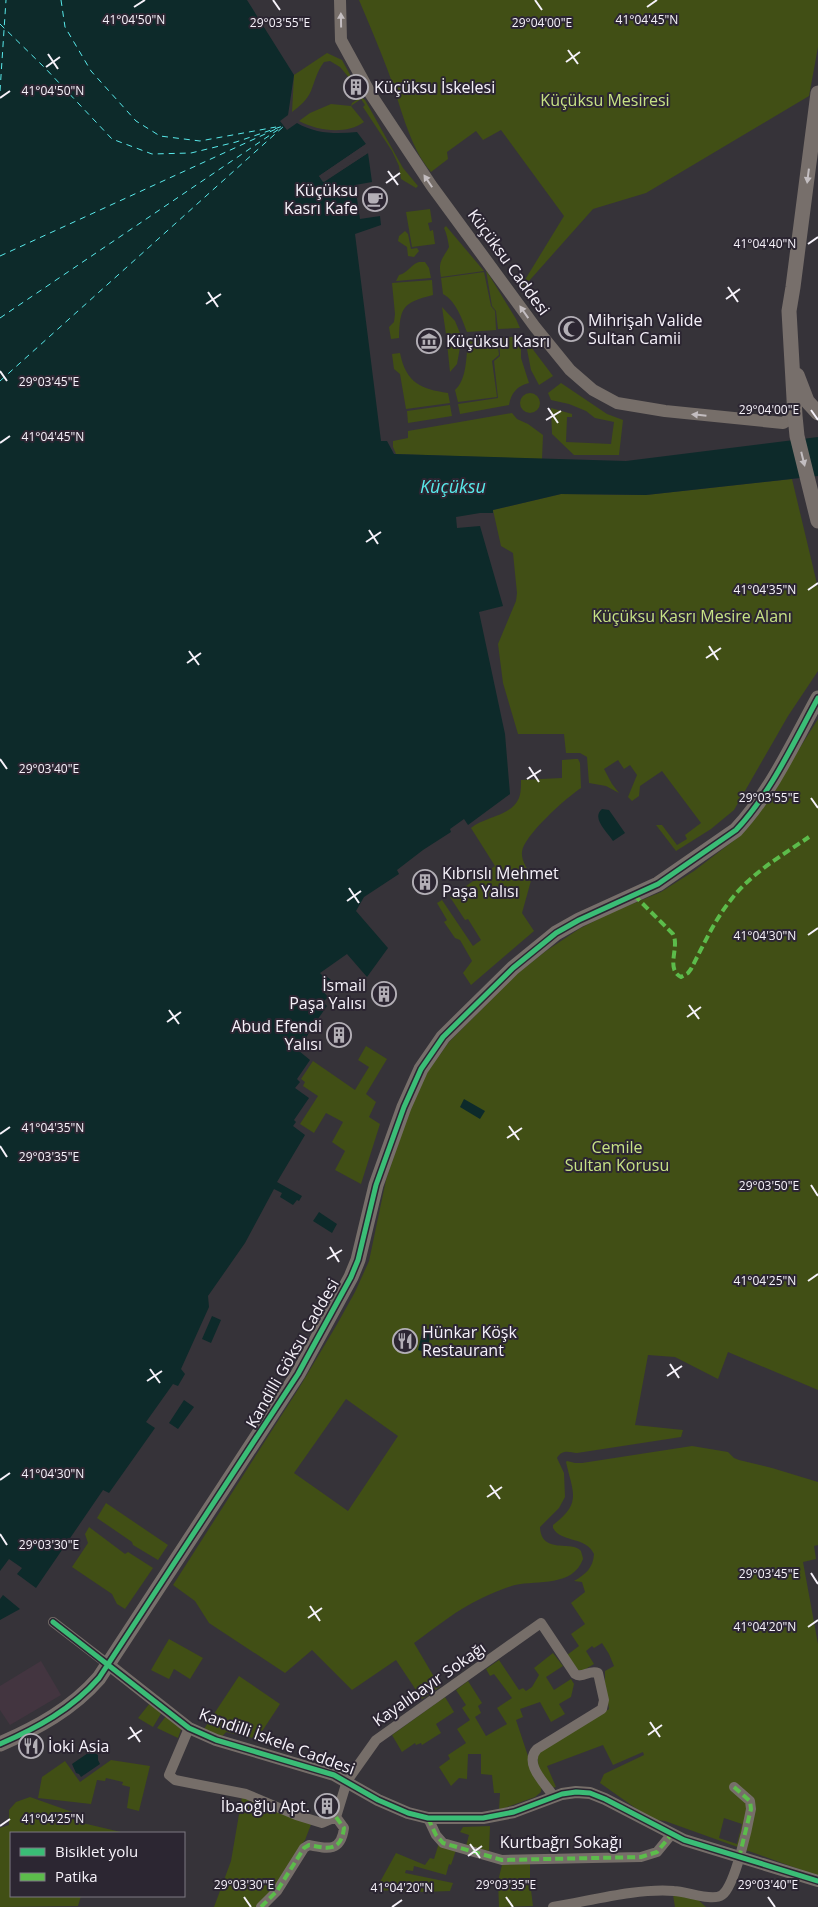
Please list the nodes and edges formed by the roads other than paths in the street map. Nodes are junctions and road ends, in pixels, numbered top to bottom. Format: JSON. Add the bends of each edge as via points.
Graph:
{"nodes":[{"id":1,"x":340,"y":0,"type":"edge"},
{"id":2,"x":818,"y":93,"type":"edge"},
{"id":3,"x":790,"y":337,"type":"junction"},
{"id":4,"x":816,"y":411,"type":"edge"},
{"id":5,"x":789,"y":420,"type":"junction"},
{"id":6,"x":818,"y":521,"type":"edge"},
{"id":7,"x":818,"y":698,"type":"edge"},
{"id":8,"x":53,"y":1622,"type":"dead end"},
{"id":9,"x":109,"y":1665,"type":"junction"},
{"id":10,"x":189,"y":1728,"type":"junction"},
{"id":11,"x":0,"y":1744,"type":"edge"},
{"id":12,"x":347,"y":1781,"type":"junction"},
{"id":13,"x":734,"y":1787,"type":"dead end"},
{"id":14,"x":554,"y":1796,"type":"junction"},
{"id":15,"x":336,"y":1817,"type":"junction"},
{"id":16,"x":428,"y":1818,"type":"junction"},
{"id":17,"x":671,"y":1835,"type":"junction"},
{"id":18,"x":739,"y":1858,"type":"junction"},
{"id":19,"x":818,"y":1882,"type":"edge"},
{"id":20,"x":711,"y":1902,"type":"edge"},
{"id":21,"x":261,"y":1907,"type":"edge"},
{"id":22,"x":553,"y":1907,"type":"edge"}],
"edges":[{"from":5,"to":1,"type":"street","name":"Küçüksu Caddesi","one_way":true,"via":[[665,411],[617,403],[593,390],[570,370],[431,185],[370,92],[341,40]]},
{"from":2,"to":3,"type":"main road","one_way":true,"via":[[789,312]]},
{"from":3,"to":4,"type":"main road","via":[[798,379],[807,401]]},
{"from":3,"to":5,"type":"main road"},
{"from":5,"to":6,"type":"main road","one_way":true,"via":[[797,436]]},
{"from":7,"to":9,"type":"main road","name":"Kandilli Göksu Caddesi","via":[[766,791],[736,830],[658,884],[579,920],[543,942],[436,1046],[416,1079],[387,1150],[351,1277],[298,1374]]},
{"from":8,"to":9,"type":"street","name":"Kandilli İskele Caddesi"},
{"from":9,"to":10,"type":"street","name":"Kandilli İskele Caddesi"},
{"from":9,"to":11,"type":"main road","name":"Kandilli Göksu Caddesi","via":[[88,1691],[64,1710]]},
{"from":10,"to":12,"type":"street","name":"Kandilli İskele Caddesi","via":[[216,1740]]},
{"from":10,"to":15,"type":"street","via":[[169,1775],[175,1780],[246,1794],[322,1823]]},
{"from":12,"to":14,"type":"street","name":"Kayalıbayır Sokağı","via":[[365,1753],[382,1735],[541,1624],[575,1674],[598,1673],[604,1700],[602,1709],[533,1753],[536,1772]]},
{"from":12,"to":15,"type":"street","name":"Kayalıbayır Sokağı"},
{"from":12,"to":16,"type":"street","name":"Kandilli İskele Caddesi","via":[[388,1805]]},
{"from":13,"to":18,"type":"street","via":[[750,1801],[751,1809]]},
{"from":14,"to":16,"type":"street","name":"Kandilli İskele Caddesi","via":[[498,1816],[467,1820]]},
{"from":14,"to":17,"type":"street","name":"Kandilli İskele Caddesi","via":[[576,1792],[596,1796]]},
{"from":15,"to":21,"type":"street","via":[[344,1828],[343,1835],[329,1850],[309,1845],[304,1848],[277,1891]]},
{"from":16,"to":17,"type":"street","name":"Kurtbağrı Sokağı","via":[[443,1843],[489,1857],[512,1860],[641,1857],[657,1852]]},
{"from":17,"to":18,"type":"street","name":"Kandilli İskele Caddesi"},
{"from":18,"to":19,"type":"street","name":"Kandilli İskele Caddesi"},
{"from":18,"to":20,"type":"street","via":[[726,1892]]},
{"from":20,"to":22,"type":"street","via":[[683,1892],[656,1890]]}]}
